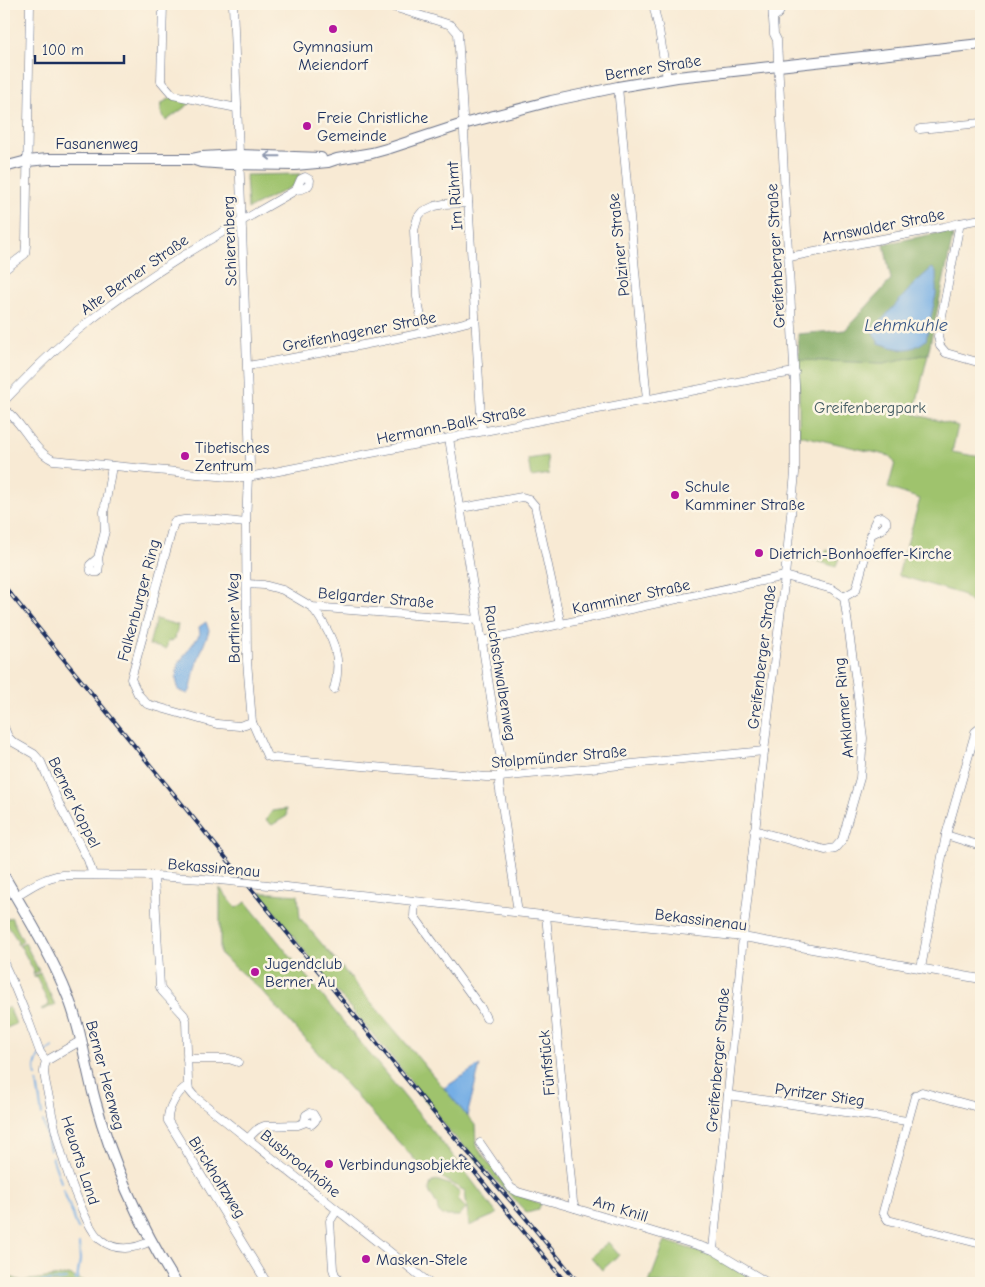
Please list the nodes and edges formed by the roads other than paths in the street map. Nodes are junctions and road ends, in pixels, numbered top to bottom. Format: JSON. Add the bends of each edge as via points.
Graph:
{"nodes":[{"id":1,"x":30,"y":4,"type":"edge"},
{"id":2,"x":163,"y":4,"type":"edge"},
{"id":3,"x":233,"y":4,"type":"edge"},
{"id":4,"x":653,"y":4,"type":"edge"},
{"id":5,"x":772,"y":4,"type":"edge"},
{"id":6,"x":780,"y":4,"type":"edge"},
{"id":7,"x":390,"y":6,"type":"dead end"},
{"id":8,"x":773,"y":17,"type":"junction"},
{"id":9,"x":981,"y":44,"type":"edge"},
{"id":10,"x":779,"y":66,"type":"junction"},
{"id":11,"x":667,"y":78,"type":"junction"},
{"id":12,"x":618,"y":87,"type":"junction"},
{"id":13,"x":237,"y":108,"type":"junction"},
{"id":14,"x":981,"y":123,"type":"edge"},
{"id":15,"x":464,"y":124,"type":"junction"},
{"id":16,"x":920,"y":129,"type":"dead end"},
{"id":17,"x":239,"y":160,"type":"junction"},
{"id":18,"x":27,"y":161,"type":"junction"},
{"id":19,"x":304,"y":161,"type":"joint"},
{"id":20,"x":4,"y":167,"type":"edge"},
{"id":21,"x":296,"y":190,"type":"dead end"},
{"id":22,"x":468,"y":203,"type":"junction"},
{"id":23,"x":981,"y":219,"type":"edge"},
{"id":24,"x":243,"y":221,"type":"junction"},
{"id":25,"x":960,"y":223,"type":"junction"},
{"id":26,"x":789,"y":257,"type":"junction"},
{"id":27,"x":4,"y":270,"type":"edge"},
{"id":28,"x":475,"y":320,"type":"junction"},
{"id":29,"x":424,"y":332,"type":"junction"},
{"id":30,"x":981,"y":363,"type":"edge"},
{"id":31,"x":248,"y":366,"type":"junction"},
{"id":32,"x":795,"y":372,"type":"junction"},
{"id":33,"x":647,"y":400,"type":"junction"},
{"id":34,"x":4,"y":401,"type":"edge"},
{"id":35,"x":4,"y":409,"type":"edge"},
{"id":36,"x":482,"y":431,"type":"junction"},
{"id":37,"x":449,"y":438,"type":"junction"},
{"id":38,"x":112,"y":466,"type":"junction"},
{"id":39,"x":248,"y":477,"type":"junction"},
{"id":40,"x":461,"y":508,"type":"junction"},
{"id":41,"x":246,"y":522,"type":"junction"},
{"id":42,"x":872,"y":534,"type":"dead end"},
{"id":43,"x":98,"y":558,"type":"dead end"},
{"id":44,"x":785,"y":576,"type":"junction"},
{"id":45,"x":247,"y":584,"type":"junction"},
{"id":46,"x":844,"y":597,"type":"junction"},
{"id":47,"x":312,"y":607,"type":"junction"},
{"id":48,"x":478,"y":620,"type":"junction"},
{"id":49,"x":560,"y":625,"type":"junction"},
{"id":50,"x":482,"y":641,"type":"junction"},
{"id":51,"x":334,"y":689,"type":"dead end"},
{"id":52,"x":252,"y":722,"type":"junction"},
{"id":53,"x":4,"y":727,"type":"edge"},
{"id":54,"x":981,"y":727,"type":"edge"},
{"id":55,"x":764,"y":751,"type":"junction"},
{"id":56,"x":266,"y":756,"type":"joint"},
{"id":57,"x":500,"y":777,"type":"junction"},
{"id":58,"x":754,"y":830,"type":"junction"},
{"id":59,"x":946,"y":836,"type":"junction"},
{"id":60,"x":981,"y":846,"type":"edge"},
{"id":61,"x":93,"y":874,"type":"junction"},
{"id":62,"x":4,"y":876,"type":"edge"},
{"id":63,"x":154,"y":876,"type":"junction"},
{"id":64,"x":16,"y":896,"type":"junction"},
{"id":65,"x":415,"y":902,"type":"junction"},
{"id":66,"x":518,"y":912,"type":"junction"},
{"id":67,"x":546,"y":915,"type":"junction"},
{"id":68,"x":743,"y":937,"type":"junction"},
{"id":69,"x":4,"y":961,"type":"edge"},
{"id":70,"x":921,"y":968,"type":"junction"},
{"id":71,"x":981,"y":979,"type":"edge"},
{"id":72,"x":486,"y":1018,"type":"dead end"},
{"id":73,"x":82,"y":1040,"type":"junction"},
{"id":74,"x":188,"y":1058,"type":"junction"},
{"id":75,"x":46,"y":1061,"type":"junction"},
{"id":76,"x":238,"y":1062,"type":"dead end"},
{"id":77,"x":188,"y":1086,"type":"junction"},
{"id":78,"x":728,"y":1095,"type":"junction"},
{"id":79,"x":981,"y":1108,"type":"edge"},
{"id":80,"x":908,"y":1121,"type":"junction"},
{"id":81,"x":306,"y":1122,"type":"dead end"},
{"id":82,"x":248,"y":1139,"type":"junction"},
{"id":83,"x":480,"y":1144,"type":"dead end"},
{"id":84,"x":575,"y":1208,"type":"junction"},
{"id":85,"x":337,"y":1210,"type":"junction"},
{"id":86,"x":151,"y":1241,"type":"junction"},
{"id":87,"x":981,"y":1244,"type":"edge"},
{"id":88,"x":713,"y":1250,"type":"junction"},
{"id":89,"x":338,"y":1278,"type":"dead end"},
{"id":90,"x":176,"y":1283,"type":"edge"},
{"id":91,"x":267,"y":1283,"type":"edge"},
{"id":92,"x":429,"y":1283,"type":"edge"},
{"id":93,"x":768,"y":1283,"type":"edge"}],
"edges":[{"from":1,"to":18,"type":"street"},
{"from":2,"to":13,"type":"street","via":[[161,82],[173,95]]},
{"from":3,"to":13,"type":"street","name":"Schierenberg"},
{"from":4,"to":11,"type":"street"},
{"from":5,"to":8,"type":"street","name":"Greifenberger Straße"},
{"from":6,"to":8,"type":"street","via":[[781,11]]},
{"from":7,"to":15,"type":"street","name":"Im Rühmt","via":[[451,25],[458,33]]},
{"from":8,"to":10,"type":"street","name":"Greifenberger Straße"},
{"from":9,"to":10,"type":"main road","name":"Berner Straße"},
{"from":10,"to":11,"type":"main road","name":"Berner Straße"},
{"from":10,"to":26,"type":"street","name":"Greifenberger Straße"},
{"from":11,"to":12,"type":"main road","name":"Berner Straße"},
{"from":12,"to":15,"type":"main road","name":"Berner Straße"},
{"from":12,"to":33,"type":"street","name":"Polziner Straße"},
{"from":13,"to":17,"type":"street","name":"Schierenberg"},
{"from":14,"to":16,"type":"street"},
{"from":15,"to":19,"type":"main road","name":"Berner Straße","via":[[372,153]]},
{"from":15,"to":22,"type":"street","name":"Im Rühmt"},
{"from":17,"to":18,"type":"main road","name":"Fasanenweg","via":[[211,164],[192,159],[48,158]]},
{"from":17,"to":19,"type":"main road","name":"Fasanenweg"},
{"from":17,"to":24,"type":"street","name":"Schierenberg"},
{"from":18,"to":20,"type":"main road","name":"Fasanenweg"},
{"from":18,"to":27,"type":"street","via":[[24,254]]},
{"from":21,"to":24,"type":"street","name":"Alte Berner Straße"},
{"from":22,"to":28,"type":"street","name":"Im Rühmt"},
{"from":22,"to":29,"type":"street","via":[[434,206],[418,217],[414,230],[417,297]]},
{"from":23,"to":25,"type":"street","name":"Arnswalder Straße"},
{"from":24,"to":31,"type":"street","name":"Schierenberg"},
{"from":24,"to":34,"type":"street","name":"Alte Berner Straße","via":[[120,297],[36,367]]},
{"from":25,"to":26,"type":"street","name":"Arnswalder Straße"},
{"from":25,"to":30,"type":"street","via":[[938,336],[946,353]]},
{"from":26,"to":32,"type":"street","name":"Greifenberger Straße"},
{"from":28,"to":29,"type":"street","name":"Greifenhagener Straße"},
{"from":28,"to":36,"type":"street","name":"Im Rühmt"},
{"from":29,"to":31,"type":"street","name":"Greifenhagener Straße"},
{"from":31,"to":39,"type":"street","name":"Schierenberg"},
{"from":32,"to":33,"type":"street","name":"Hermann-Balk-Straße"},
{"from":32,"to":44,"type":"street","name":"Greifenberger Straße","via":[[795,473]]},
{"from":33,"to":36,"type":"street","name":"Hermann-Balk-Straße"},
{"from":35,"to":38,"type":"street","name":"Hermann-Balk-Straße","via":[[47,456],[60,461]]},
{"from":36,"to":37,"type":"street","name":"Hermann-Balk-Straße"},
{"from":37,"to":39,"type":"street","name":"Hermann-Balk-Straße"},
{"from":37,"to":40,"type":"street","name":"Rauchschwalbenweg"},
{"from":38,"to":39,"type":"street","name":"Hermann-Balk-Straße"},
{"from":38,"to":43,"type":"street","via":[[104,512],[105,531]]},
{"from":39,"to":41,"type":"street","name":"Bartiner Weg"},
{"from":40,"to":48,"type":"street","name":"Rauchschwalbenweg"},
{"from":40,"to":49,"type":"street","via":[[522,498],[529,499],[535,506]]},
{"from":41,"to":45,"type":"street","name":"Bartiner Weg"},
{"from":41,"to":52,"type":"street","name":"Falkenburger Ring","via":[[190,519],[174,522],[131,679],[138,694],[148,704],[217,724],[239,726]]},
{"from":42,"to":46,"type":"street","via":[[856,590]]},
{"from":44,"to":46,"type":"street","via":[[832,589]]},
{"from":44,"to":49,"type":"street","name":"Kamminer Straße"},
{"from":44,"to":55,"type":"street","name":"Greifenberger Straße"},
{"from":45,"to":47,"type":"street","name":"Belgarder Straße","via":[[283,590]]},
{"from":45,"to":52,"type":"street","name":"Bartiner Weg","via":[[247,662]]},
{"from":46,"to":58,"type":"street","name":"Anklamer Ring","via":[[863,738],[860,778],[842,840],[835,848],[825,850]]},
{"from":47,"to":48,"type":"street","name":"Belgarder Straße"},
{"from":47,"to":51,"type":"street","via":[[329,632],[336,651],[338,672]]},
{"from":48,"to":50,"type":"street","name":"Rauchschwalbenweg"},
{"from":49,"to":50,"type":"street","name":"Kamminer Straße"},
{"from":50,"to":57,"type":"street","name":"Rauchschwalbenweg","via":[[502,766]]},
{"from":52,"to":56,"type":"street","name":"Bartiner Weg"},
{"from":53,"to":61,"type":"street","name":"Berner Koppel","via":[[12,742],[34,754],[41,762]]},
{"from":54,"to":59,"type":"street","via":[[975,732]]},
{"from":55,"to":57,"type":"street","name":"Stolpmünder Straße"},
{"from":55,"to":58,"type":"street","name":"Greifenberger Straße"},
{"from":56,"to":57,"type":"street","name":"Stolpmünder Straße"},
{"from":57,"to":66,"type":"street","name":"Rauchschwalbenweg"},
{"from":58,"to":68,"type":"street","name":"Greifenberger Straße"},
{"from":59,"to":60,"type":"street"},
{"from":59,"to":70,"type":"street"},
{"from":61,"to":63,"type":"street","name":"Bekassinenau"},
{"from":61,"to":64,"type":"street","name":"Bekassinenau","via":[[56,876]]},
{"from":62,"to":64,"type":"main road","name":"Berner Heerweg"},
{"from":63,"to":65,"type":"street","name":"Bekassinenau","bridge":true},
{"from":63,"to":74,"type":"street","via":[[160,987],[186,1020]]},
{"from":64,"to":73,"type":"main road","name":"Berner Heerweg","via":[[53,962]]},
{"from":65,"to":66,"type":"street","name":"Bekassinenau"},
{"from":65,"to":72,"type":"street","via":[[414,916]]},
{"from":66,"to":67,"type":"street","name":"Bekassinenau"},
{"from":67,"to":68,"type":"street","name":"Bekassinenau"},
{"from":67,"to":84,"type":"street","name":"Fünfstück"},
{"from":68,"to":70,"type":"street","name":"Bekassinenau"},
{"from":68,"to":78,"type":"street","name":"Greifenberger Straße"},
{"from":69,"to":75,"type":"street","name":"Heuorts Land"},
{"from":70,"to":71,"type":"street","name":"Bekassinenau"},
{"from":73,"to":75,"type":"street"},
{"from":73,"to":86,"type":"main road","name":"Berner Heerweg","via":[[106,1137],[122,1181]]},
{"from":74,"to":76,"type":"street"},
{"from":74,"to":77,"type":"street"},
{"from":75,"to":86,"type":"street","name":"Heuorts Land","via":[[45,1077],[60,1151],[80,1205],[96,1236],[124,1248],[136,1248]]},
{"from":77,"to":82,"type":"street","name":"Busbrookhöhe","via":[[194,1096]]},
{"from":77,"to":91,"type":"street","name":"Birckholtzweg","via":[[170,1107],[168,1121]]},
{"from":78,"to":80,"type":"street","name":"Pyritzer Stieg"},
{"from":78,"to":88,"type":"street","name":"Greifenberger Straße"},
{"from":79,"to":80,"type":"street","via":[[922,1092],[915,1096]]},
{"from":80,"to":87,"type":"street","via":[[883,1212],[888,1220]]},
{"from":81,"to":82,"type":"street","name":"Busbrookhöhe","via":[[264,1126]]},
{"from":82,"to":85,"type":"street","name":"Busbrookhöhe"},
{"from":83,"to":84,"type":"street","name":"Am Knill","via":[[514,1190]]},
{"from":84,"to":88,"type":"street","name":"Am Knill"},
{"from":85,"to":89,"type":"street","name":"Busbrookhöhe","via":[[330,1221],[333,1269]]},
{"from":85,"to":92,"type":"street","name":"Busbrookhöhe"},
{"from":86,"to":90,"type":"main road","name":"Berner Heerweg"},
{"from":88,"to":93,"type":"street","name":"Am Knill"}]}
